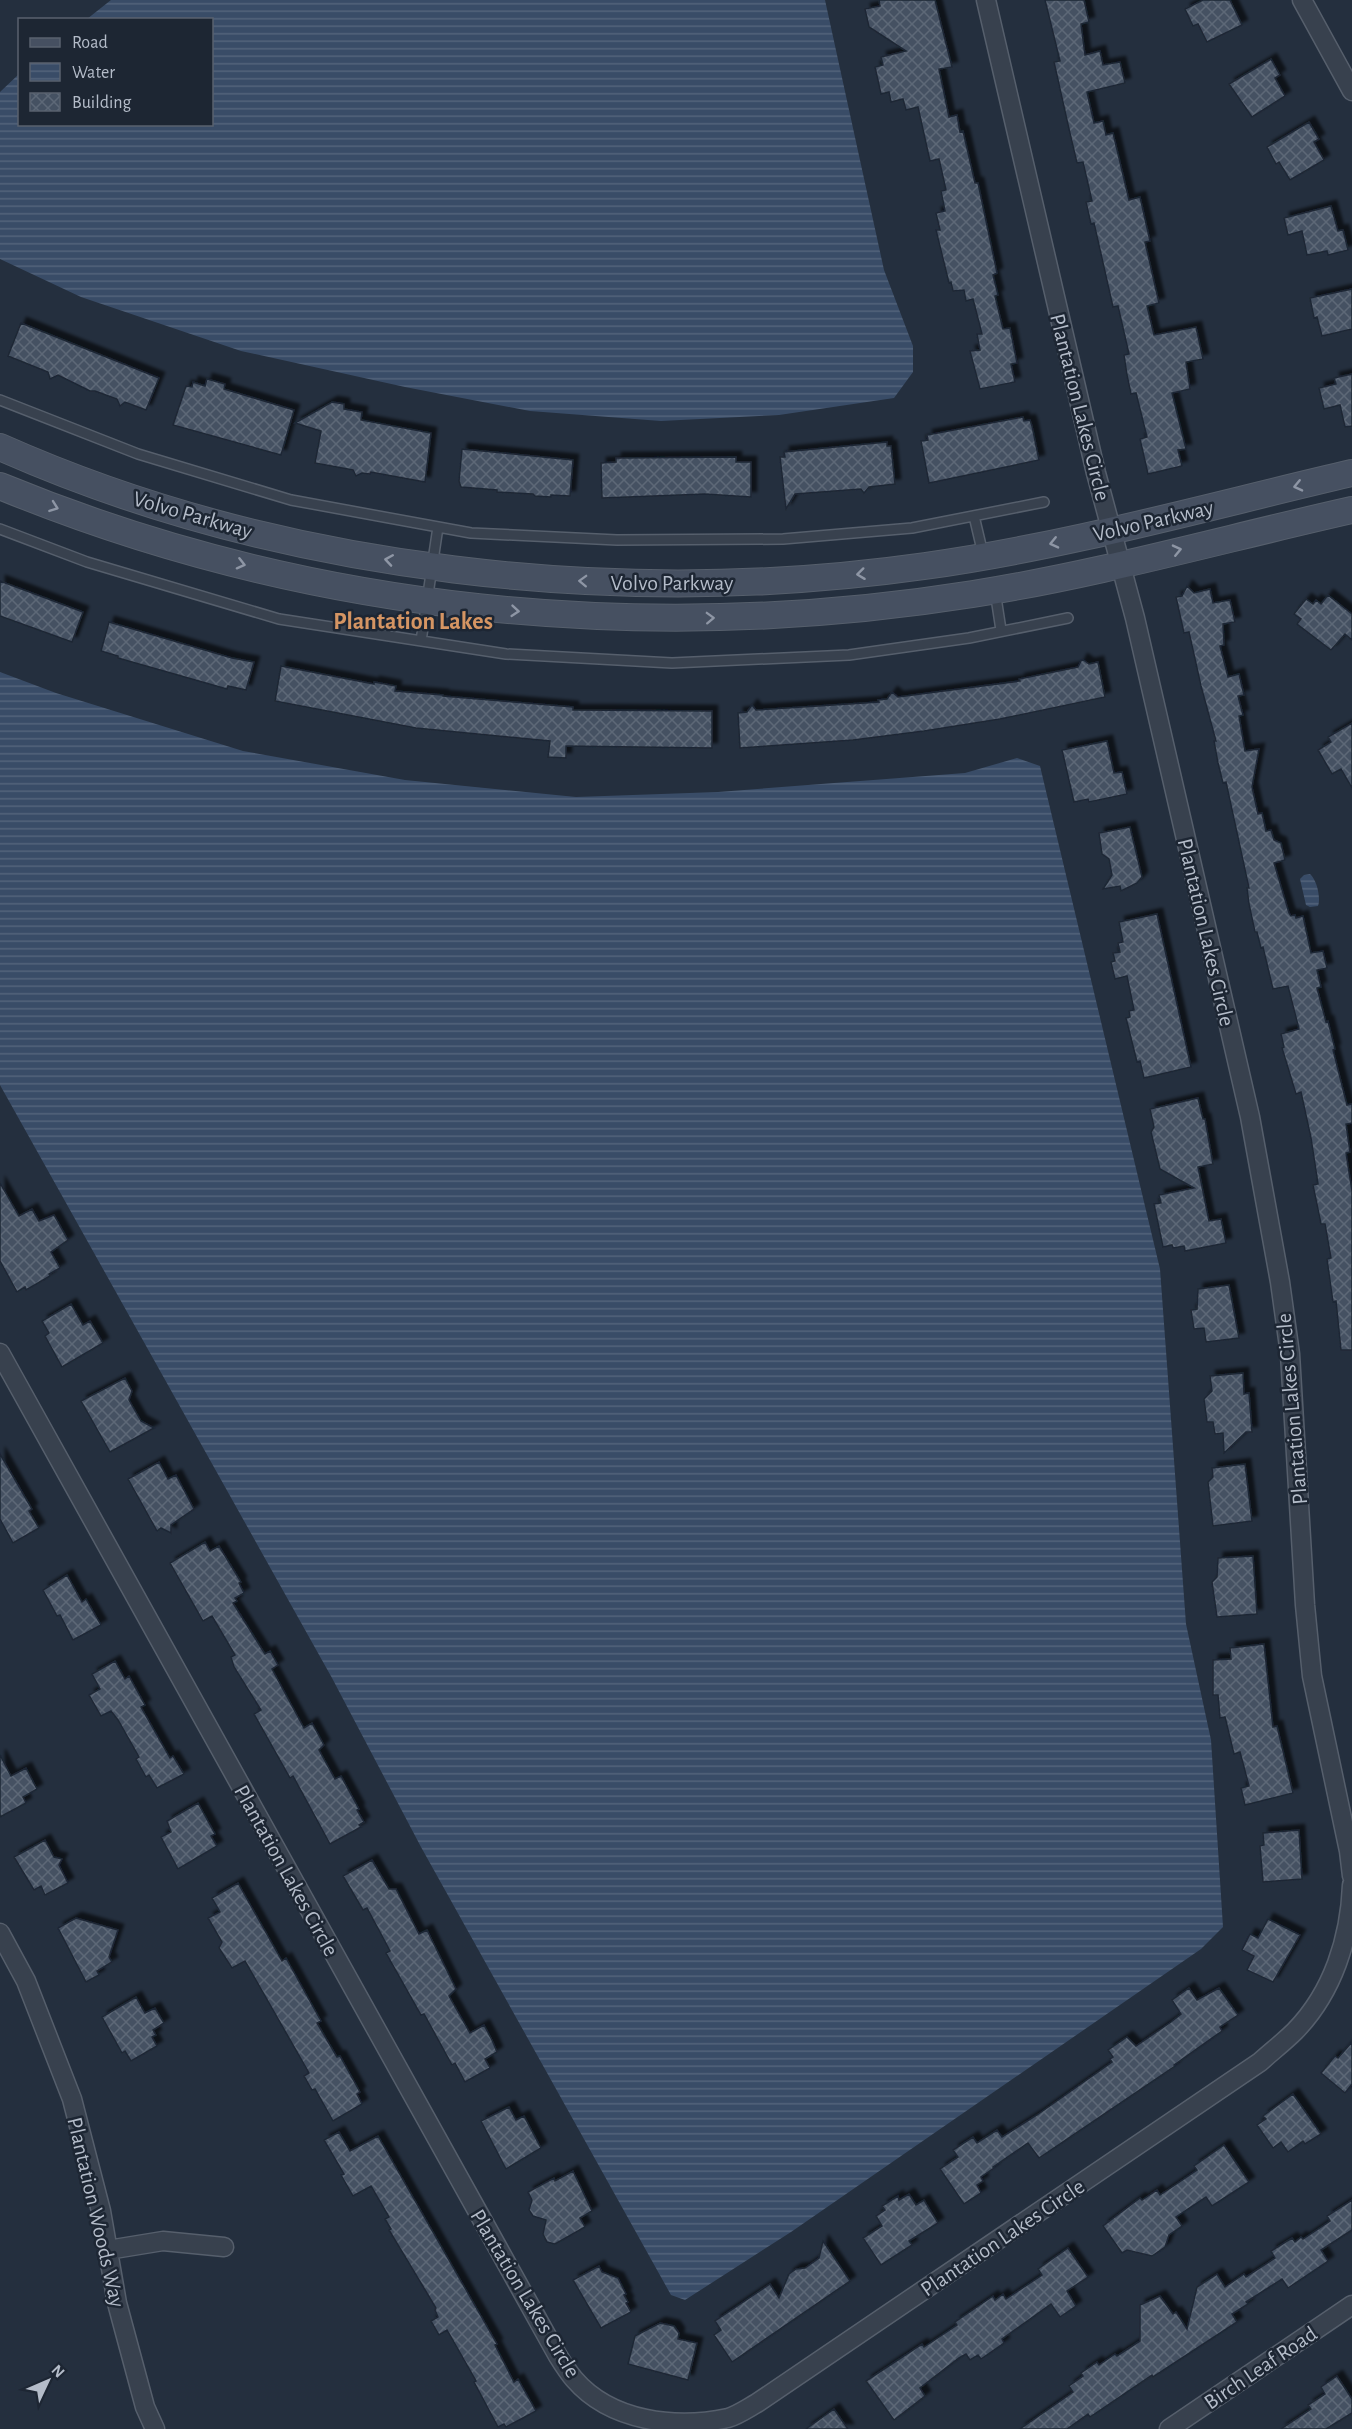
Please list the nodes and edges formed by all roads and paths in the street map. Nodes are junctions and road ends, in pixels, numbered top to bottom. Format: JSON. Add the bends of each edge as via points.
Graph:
{"nodes":[{"id":1,"x":986,"y":0,"type":"edge"},
{"id":2,"x":1302,"y":0,"type":"edge"},
{"id":3,"x":1352,"y":92,"type":"edge"},
{"id":4,"x":0,"y":400,"type":"edge"},
{"id":5,"x":0,"y":447,"type":"edge"},
{"id":6,"x":1352,"y":473,"type":"edge"},
{"id":7,"x":0,"y":486,"type":"edge"},
{"id":8,"x":1044,"y":502,"type":"dead end"},
{"id":9,"x":1352,"y":510,"type":"edge"},
{"id":10,"x":974,"y":516,"type":"junction"},
{"id":11,"x":438,"y":527,"type":"junction"},
{"id":12,"x":0,"y":529,"type":"edge"},
{"id":13,"x":1111,"y":530,"type":"junction"},
{"id":14,"x":983,"y":557,"type":"junction"},
{"id":15,"x":1120,"y":564,"type":"junction"},
{"id":16,"x":433,"y":567,"type":"junction"},
{"id":17,"x":995,"y":591,"type":"junction"},
{"id":18,"x":428,"y":602,"type":"junction"},
{"id":19,"x":1068,"y":618,"type":"dead end"},
{"id":20,"x":1001,"y":630,"type":"junction"},
{"id":21,"x":422,"y":641,"type":"junction"},
{"id":22,"x":0,"y":1353,"type":"edge"},
{"id":23,"x":1352,"y":1876,"type":"edge"},
{"id":24,"x":1352,"y":1885,"type":"edge"},
{"id":25,"x":0,"y":1933,"type":"edge"},
{"id":26,"x":224,"y":2247,"type":"dead end"},
{"id":27,"x":108,"y":2250,"type":"junction"},
{"id":28,"x":1352,"y":2305,"type":"edge"},
{"id":29,"x":155,"y":2429,"type":"edge"},
{"id":30,"x":1169,"y":2429,"type":"edge"}],
"edges":[{"from":1,"to":13,"type":"street","name":"Plantation Lakes Circle"},
{"from":2,"to":3,"type":"street"},
{"from":4,"to":11,"type":"lane","via":[[138,454],[291,500]]},
{"from":16,"to":5,"type":"main road","name":"Volvo Parkway","one_way":true,"via":[[219,523],[79,479]]},
{"from":6,"to":13,"type":"main road","name":"Volvo Parkway","one_way":true},
{"from":7,"to":18,"type":"main road","name":"Volvo Parkway","one_way":true,"via":[[176,548],[309,581]]},
{"from":8,"to":10,"type":"lane"},
{"from":15,"to":9,"type":"main road","name":"Volvo Parkway","one_way":true},
{"from":10,"to":11,"type":"lane","via":[[912,528],[783,539],[617,540],[471,533]]},
{"from":10,"to":14,"type":"lane"},
{"from":11,"to":16,"type":"lane"},
{"from":12,"to":21,"type":"lane","via":[[87,562],[279,620]]},
{"from":13,"to":14,"type":"main road","name":"Volvo Parkway","one_way":true},
{"from":13,"to":15,"type":"street","name":"Plantation Lakes Circle"},
{"from":14,"to":16,"type":"main road","name":"Volvo Parkway","one_way":true,"via":[[852,575],[707,583],[561,580]]},
{"from":15,"to":17,"type":"main road","name":"Volvo Parkway"},
{"from":15,"to":23,"type":"street","name":"Plantation Lakes Circle","via":[[1217,970],[1267,1201],[1290,1354],[1312,1676]]},
{"from":16,"to":18,"type":"lane"},
{"from":18,"to":17,"type":"main road","name":"Volvo Parkway","one_way":true,"via":[[544,614],[689,619],[837,612]]},
{"from":17,"to":20,"type":"lane"},
{"from":18,"to":21,"type":"lane"},
{"from":19,"to":20,"type":"lane"},
{"from":20,"to":21,"type":"lane","via":[[849,655],[672,663],[506,654]]},
{"from":22,"to":24,"type":"street","name":"Plantation Lakes Circle","via":[[558,2356],[591,2394],[626,2415],[688,2425],[730,2417],[757,2403],[1260,2062],[1295,2031],[1325,1989],[1348,1927]]},
{"from":25,"to":27,"type":"street","name":"Plantation Woods Way","via":[[26,1981],[72,2099]]},
{"from":26,"to":27,"type":"street","via":[[163,2241]]},
{"from":27,"to":29,"type":"street","name":"Plantation Woods Way","via":[[117,2303],[144,2407]]},
{"from":28,"to":30,"type":"street","name":"Birch Leaf Road"}]}
